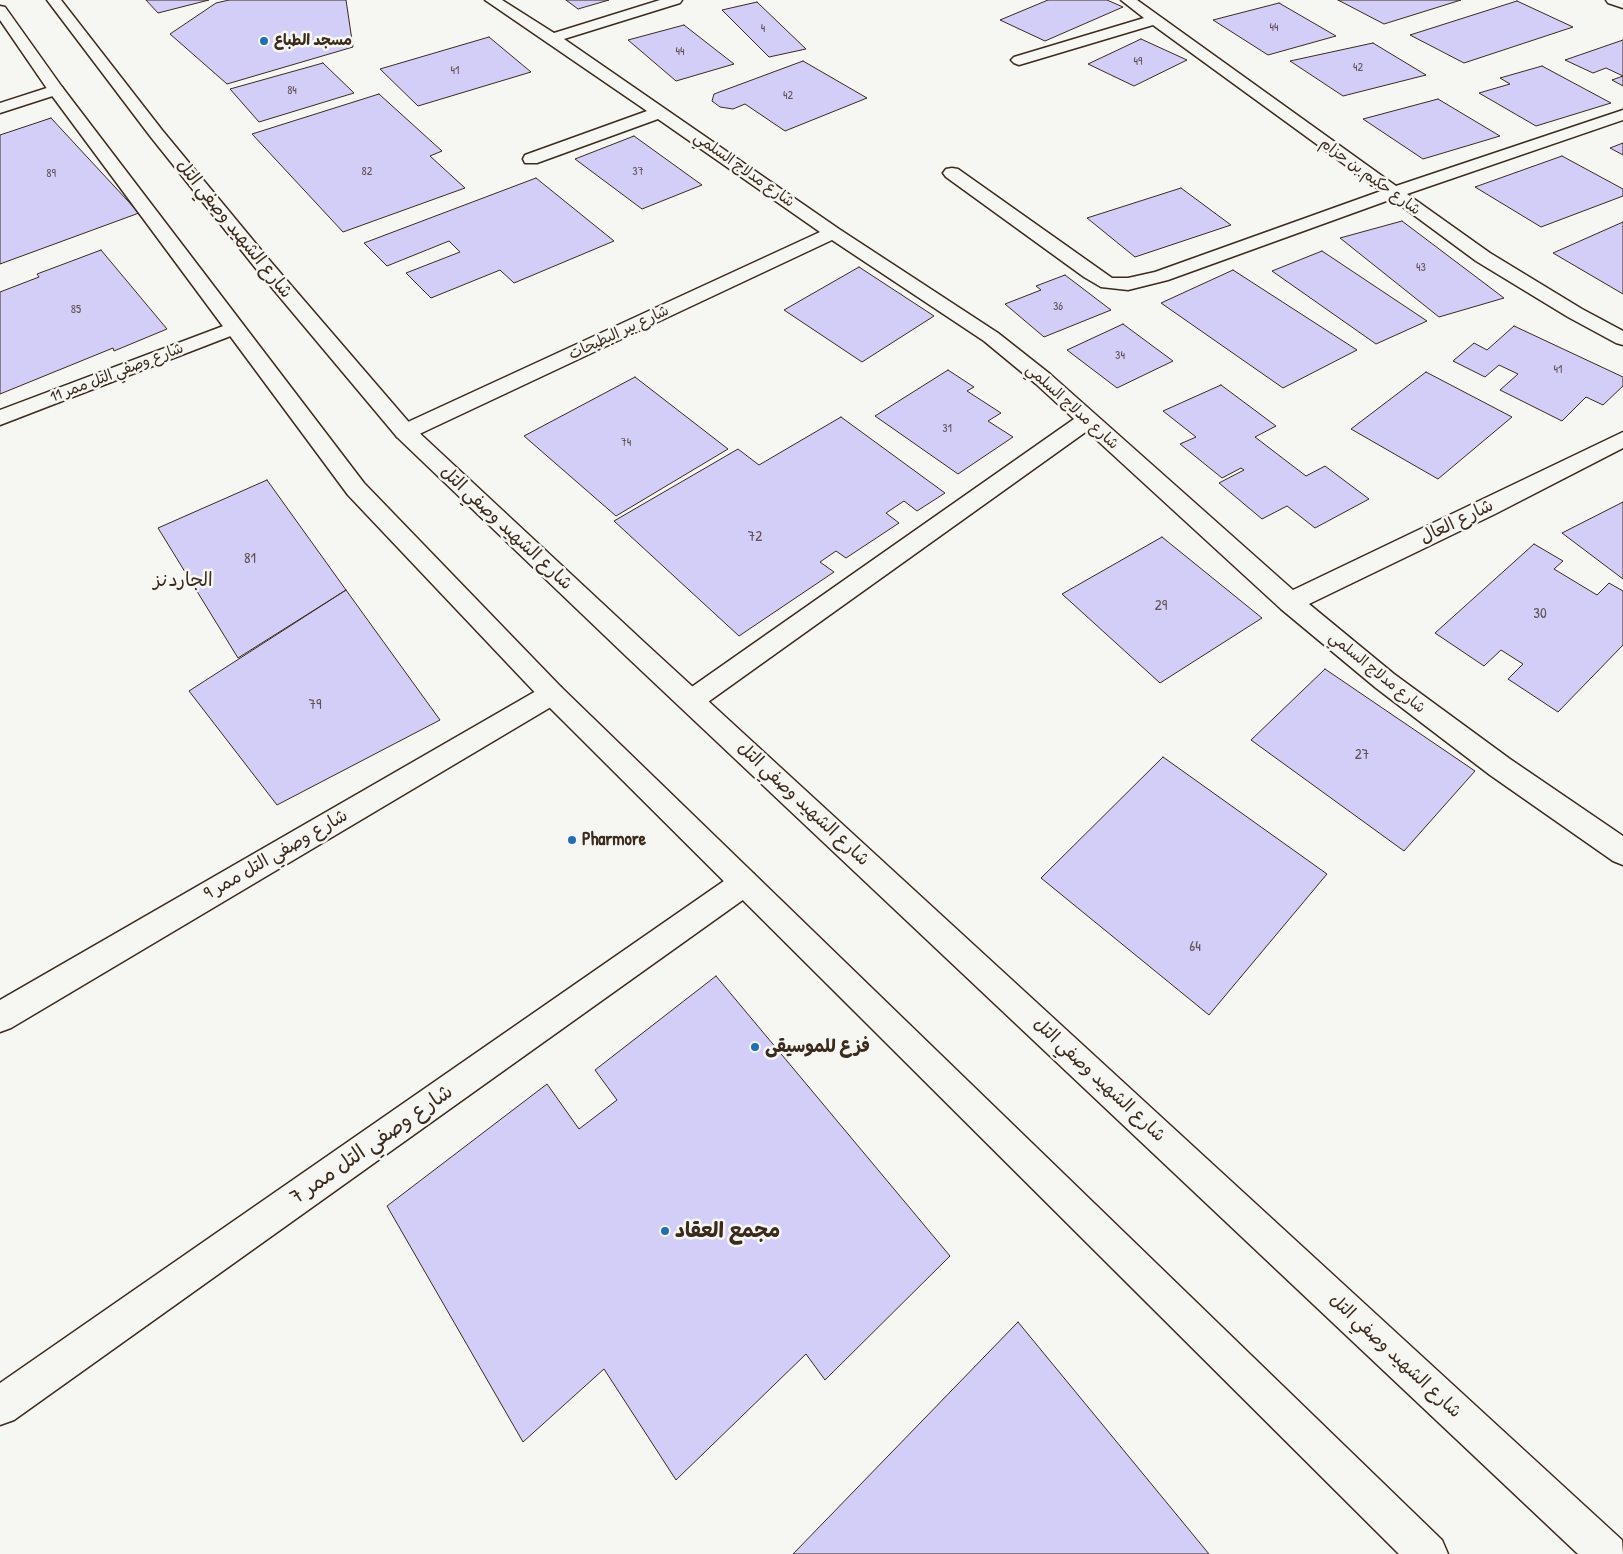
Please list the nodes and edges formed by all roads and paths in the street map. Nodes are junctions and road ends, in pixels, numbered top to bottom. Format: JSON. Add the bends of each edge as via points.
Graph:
{"nodes":[{"id":1,"x":54,"y":0,"type":"edge"},
{"id":2,"x":492,"y":0,"type":"edge"},
{"id":3,"x":675,"y":0,"type":"edge"},
{"id":4,"x":1128,"y":0,"type":"edge"},
{"id":5,"x":1613,"y":0,"type":"edge"},
{"id":6,"x":1623,"y":4,"type":"edge"},
{"id":7,"x":0,"y":10,"type":"edge"},
{"id":8,"x":1154,"y":20,"type":"junction"},
{"id":9,"x":552,"y":38,"type":"junction"},
{"id":10,"x":1019,"y":60,"type":"dead end"},
{"id":11,"x":56,"y":90,"type":"junction"},
{"id":12,"x":0,"y":108,"type":"edge"},
{"id":13,"x":662,"y":112,"type":"junction"},
{"id":14,"x":1623,"y":115,"type":"edge"},
{"id":15,"x":531,"y":159,"type":"dead end"},
{"id":16,"x":952,"y":173,"type":"dead end"},
{"id":17,"x":1392,"y":193,"type":"junction"},
{"id":18,"x":833,"y":233,"type":"junction"},
{"id":19,"x":234,"y":328,"type":"junction"},
{"id":20,"x":1623,"y":339,"type":"edge"},
{"id":21,"x":0,"y":418,"type":"edge"},
{"id":22,"x":1088,"y":420,"type":"junction"},
{"id":23,"x":405,"y":432,"type":"junction"},
{"id":24,"x":1623,"y":439,"type":"edge"},
{"id":25,"x":1290,"y":602,"type":"junction"},
{"id":26,"x":552,"y":694,"type":"junction"},
{"id":27,"x":692,"y":700,"type":"junction"},
{"id":28,"x":1623,"y":852,"type":"edge"},
{"id":29,"x":744,"y":883,"type":"junction"},
{"id":30,"x":0,"y":1017,"type":"edge"},
{"id":31,"x":0,"y":1406,"type":"edge"},
{"id":32,"x":1428,"y":1554,"type":"edge"},
{"id":33,"x":1608,"y":1554,"type":"edge"}],
"edges":[{"from":1,"to":23,"type":"street","name":"شارع الشهيد وصفي التل","via":[[258,259]]},
{"from":2,"to":9,"type":"street","name":"شارع مدلاج السلمي"},
{"from":3,"to":9,"type":"street"},
{"from":4,"to":8,"type":"street","name":"شارع حكيم بن حزام"},
{"from":5,"to":6,"type":"street"},
{"from":7,"to":11,"type":"street"},
{"from":8,"to":10,"type":"street"},
{"from":8,"to":17,"type":"street","name":"شارع حكيم بن حزام"},
{"from":9,"to":13,"type":"street","name":"شارع مدلاج السلمي"},
{"from":11,"to":12,"type":"street"},
{"from":11,"to":19,"type":"street"},
{"from":13,"to":15,"type":"street"},
{"from":13,"to":18,"type":"street","name":"شارع مدلاج السلمي"},
{"from":14,"to":17,"type":"street"},
{"from":16,"to":17,"type":"street","via":[[1092,272],[1108,282],[1128,284],[1161,276]]},
{"from":17,"to":20,"type":"street","name":"شارع حكيم بن حزام","via":[[1483,257]]},
{"from":18,"to":22,"type":"street","name":"شارع مدلاج السلمي","via":[[991,337],[1043,378]]},
{"from":18,"to":23,"type":"street","name":"شارع بير البطيحات"},
{"from":19,"to":21,"type":"street","name":"شارع وصفي التل ممر 11"},
{"from":19,"to":26,"type":"street","via":[[356,489]]},
{"from":22,"to":25,"type":"street","name":"شارع مدلاج السلمي"},
{"from":22,"to":27,"type":"street"},
{"from":23,"to":27,"type":"street","name":"شارع الشهيد وصفي التل"},
{"from":24,"to":25,"type":"street","name":"شارع العال"},
{"from":25,"to":28,"type":"street","name":"شارع مدلاج السلمي","via":[[1392,687]]},
{"from":26,"to":29,"type":"street"},
{"from":26,"to":30,"type":"street","name":"شارع وصفي التل ممر 9"},
{"from":27,"to":33,"type":"street","name":"شارع الشهيد وصفي التل"},
{"from":29,"to":31,"type":"street","name":"شارع وصفي التل ممر 7"},
{"from":29,"to":32,"type":"street"}]}
